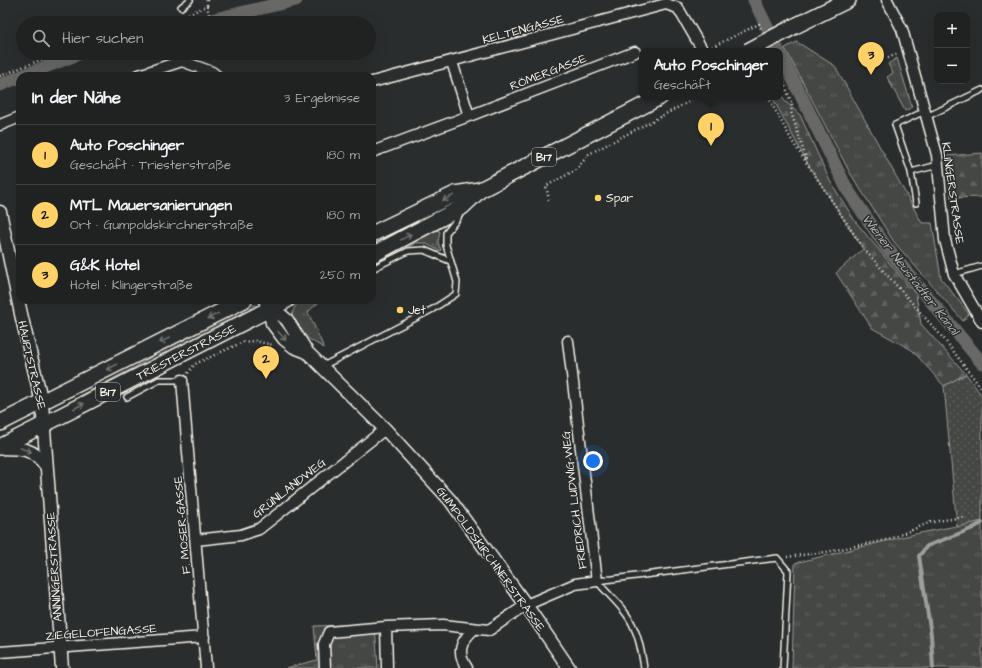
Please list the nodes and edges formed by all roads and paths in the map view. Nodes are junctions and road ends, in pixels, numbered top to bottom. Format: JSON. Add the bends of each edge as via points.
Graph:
{"nodes":[{"id":1,"x":190,"y":0,"type":"edge"},
{"id":2,"x":207,"y":0,"type":"edge"},
{"id":3,"x":848,"y":0,"type":"edge"},
{"id":4,"x":887,"y":0,"type":"edge"},
{"id":5,"x":207,"y":6,"type":"junction"},
{"id":6,"x":181,"y":7,"type":"dead end"},
{"id":7,"x":184,"y":16,"type":"edge"},
{"id":8,"x":209,"y":16,"type":"edge"},
{"id":9,"x":759,"y":24,"type":"dead end"},
{"id":10,"x":717,"y":44,"type":"dead end"},
{"id":11,"x":701,"y":48,"type":"edge"},
{"id":12,"x":754,"y":48,"type":"edge"},
{"id":13,"x":635,"y":52,"type":"dead end"},
{"id":14,"x":897,"y":54,"type":"dead end"},
{"id":15,"x":888,"y":58,"type":"dead end"},
{"id":16,"x":40,"y":60,"type":"edge"},
{"id":17,"x":452,"y":62,"type":"junction"},
{"id":18,"x":148,"y":72,"type":"edge"},
{"id":19,"x":212,"y":72,"type":"edge"},
{"id":20,"x":0,"y":76,"type":"edge"},
{"id":21,"x":783,"y":79,"type":"edge"},
{"id":22,"x":376,"y":81,"type":"edge"},
{"id":23,"x":982,"y":90,"type":"edge"},
{"id":24,"x":654,"y":100,"type":"edge"},
{"id":25,"x":692,"y":100,"type":"edge"},
{"id":26,"x":770,"y":100,"type":"edge"},
{"id":27,"x":926,"y":114,"type":"junction"},
{"id":28,"x":469,"y":116,"type":"junction"},
{"id":29,"x":16,"y":119,"type":"edge"},
{"id":30,"x":0,"y":125,"type":"edge"},
{"id":31,"x":376,"y":151,"type":"edge"},
{"id":32,"x":808,"y":164,"type":"junction"},
{"id":33,"x":938,"y":166,"type":"junction"},
{"id":34,"x":911,"y":172,"type":"junction"},
{"id":35,"x":480,"y":190,"type":"junction"},
{"id":36,"x":549,"y":200,"type":"dead end"},
{"id":37,"x":916,"y":203,"type":"dead end"},
{"id":38,"x":462,"y":207,"type":"junction"},
{"id":39,"x":0,"y":212,"type":"edge"},
{"id":40,"x":376,"y":232,"type":"edge"},
{"id":41,"x":376,"y":253,"type":"edge"},
{"id":42,"x":450,"y":261,"type":"junction"},
{"id":43,"x":982,"y":266,"type":"edge"},
{"id":44,"x":376,"y":267,"type":"edge"},
{"id":45,"x":954,"y":274,"type":"junction"},
{"id":46,"x":16,"y":290,"type":"edge"},
{"id":47,"x":19,"y":304,"type":"edge"},
{"id":48,"x":236,"y":304,"type":"edge"},
{"id":49,"x":267,"y":305,"type":"edge"},
{"id":50,"x":982,"y":322,"type":"edge"},
{"id":51,"x":568,"y":341,"type":"dead end"},
{"id":52,"x":322,"y":366,"type":"junction"},
{"id":53,"x":182,"y":380,"type":"joint"},
{"id":54,"x":982,"y":389,"type":"edge"},
{"id":55,"x":127,"y":397,"type":"dead end"},
{"id":56,"x":42,"y":403,"type":"junction"},
{"id":57,"x":0,"y":423,"type":"edge"},
{"id":58,"x":44,"y":424,"type":"junction"},
{"id":59,"x":385,"y":429,"type":"junction"},
{"id":60,"x":0,"y":447,"type":"edge"},
{"id":61,"x":46,"y":466,"type":"junction"},
{"id":62,"x":964,"y":517,"type":"dead end"},
{"id":63,"x":196,"y":540,"type":"junction"},
{"id":64,"x":777,"y":558,"type":"junction"},
{"id":65,"x":597,"y":581,"type":"junction"},
{"id":66,"x":526,"y":605,"type":"junction"},
{"id":67,"x":386,"y":627,"type":"junction"},
{"id":68,"x":474,"y":629,"type":"junction"},
{"id":69,"x":204,"y":638,"type":"junction"},
{"id":70,"x":60,"y":649,"type":"junction"},
{"id":71,"x":0,"y":652,"type":"edge"},
{"id":72,"x":62,"y":668,"type":"edge"},
{"id":73,"x":206,"y":668,"type":"edge"},
{"id":74,"x":325,"y":668,"type":"edge"},
{"id":75,"x":387,"y":668,"type":"edge"},
{"id":76,"x":467,"y":668,"type":"edge"},
{"id":77,"x":569,"y":668,"type":"edge"},
{"id":78,"x":644,"y":668,"type":"edge"},
{"id":79,"x":783,"y":668,"type":"edge"}],
"edges":[{"from":1,"to":6,"type":"lane"},
{"from":2,"to":5,"type":"path"},
{"from":3,"to":12,"type":"main road","bridge":true},
{"from":4,"to":27,"type":"street","name":"KLINGERSTRASSE","via":[[902,29]]},
{"from":5,"to":7,"type":"path"},
{"from":5,"to":8,"type":"path"},
{"from":9,"to":10,"type":"path"},
{"from":11,"to":17,"type":"street","name":"KELTENGASSE","via":[[678,8],[666,4]]},
{"from":13,"to":28,"type":"street","name":"RÖMERGASSE"},
{"from":14,"to":15,"type":"path"},
{"from":16,"to":20,"type":"path"},
{"from":17,"to":22,"type":"street","name":"KELTENGASSE"},
{"from":17,"to":28,"type":"street"},
{"from":18,"to":19,"type":"street","via":[[182,61]]},
{"from":21,"to":32,"type":"path"},
{"from":23,"to":27,"type":"lane"},
{"from":24,"to":35,"type":"main road","number":"B17"},
{"from":25,"to":36,"type":"path","via":[[590,154],[576,170],[546,186]]},
{"from":26,"to":32,"type":"path"},
{"from":27,"to":33,"type":"street","name":"KLINGERSTRASSE"},
{"from":27,"to":34,"type":"lane","via":[[895,125]]},
{"from":28,"to":31,"type":"street","name":"RÖMERGASSE"},
{"from":29,"to":30,"type":"street"},
{"from":32,"to":54,"type":"path","via":[[864,249],[944,339]]},
{"from":33,"to":34,"type":"lane"},
{"from":33,"to":45,"type":"street","name":"KLINGERSTRASSE","via":[[945,240]]},
{"from":34,"to":37,"type":"lane"},
{"from":35,"to":38,"type":"main road","number":"B17"},
{"from":35,"to":40,"type":"main road","number":"B17","one_way":true,"via":[[455,194]]},
{"from":41,"to":38,"type":"main road","number":"B17","one_way":true},
{"from":38,"to":42,"type":"lane","via":[[458,218],[446,233]]},
{"from":39,"to":46,"type":"street","name":"HAUPTSTRASSE"},
{"from":42,"to":44,"type":"lane","via":[[424,250],[408,251]]},
{"from":42,"to":52,"type":"lane","via":[[457,282],[456,294],[433,309]]},
{"from":43,"to":45,"type":"lane"},
{"from":45,"to":50,"type":"street","name":"KLINGERSTRASSE"},
{"from":47,"to":56,"type":"street","name":"HAUPTSTRASSE"},
{"from":48,"to":56,"type":"main road","name":"TRIESTERSTRASSE","number":"B17","one_way":true},
{"from":49,"to":52,"type":"street","name":"GUMPOLDSKIRCHNERSTRASSE","via":[[272,324],[284,339],[294,347],[307,352]]},
{"from":58,"to":49,"type":"main road","name":"TRIESTERSTRASSE","number":"B17","one_way":true},
{"from":51,"to":65,"type":"street","name":"FRIEDRICH LUDWIG-WEG"},
{"from":52,"to":59,"type":"street","name":"GUMPOLDSKIRCHNERSTRASSE"},
{"from":53,"to":55,"type":"lane","via":[[159,380]]},
{"from":53,"to":63,"type":"street","name":"F. MOSER-GASSE"},
{"from":56,"to":57,"type":"main road","name":"TRIESTERSTRASSE","number":"B17"},
{"from":56,"to":58,"type":"street","name":"HAUPTSTRASSE"},
{"from":58,"to":60,"type":"main road","name":"TRIESTERSTRASSE","number":"B17"},
{"from":58,"to":61,"type":"street","name":"ANNINGERSTRASSE"},
{"from":59,"to":63,"type":"street","name":"GRÜNLANDWEG","via":[[259,529],[241,535]]},
{"from":59,"to":66,"type":"street","name":"GUMPOLDSKIRCHNERSTRASSE","via":[[450,500]]},
{"from":60,"to":61,"type":"street","one_way":true,"via":[[29,450],[39,456]]},
{"from":61,"to":70,"type":"street","name":"ANNINGERSTRASSE"},
{"from":62,"to":64,"type":"path","via":[[931,522],[890,539],[826,552]]},
{"from":63,"to":69,"type":"street","name":"F. MOSER-GASSE"},
{"from":64,"to":65,"type":"lane"},
{"from":64,"to":79,"type":"lane","via":[[788,571]]},
{"from":65,"to":66,"type":"street","name":"FRIEDRICH LUDWIG-WEG","via":[[575,584]]},
{"from":65,"to":78,"type":"lane","via":[[624,611],[634,627]]},
{"from":66,"to":68,"type":"street","name":"FRIEDRICH LUDWIG-WEG","via":[[489,630]]},
{"from":66,"to":77,"type":"street","name":"GUMPOLDSKIRCHNERSTRASSE"},
{"from":67,"to":68,"type":"street","name":"FRIEDRICH LUDWIG-WEG","via":[[443,625]]},
{"from":67,"to":74,"type":"street","name":"FRIEDRICH LUDWIG-WEG","via":[[329,632],[324,644]]},
{"from":67,"to":75,"type":"street"},
{"from":68,"to":76,"type":"street","via":[[462,643],[461,654]]},
{"from":69,"to":70,"type":"street","name":"ZIEGELOFENGASSE"},
{"from":69,"to":73,"type":"street","name":"F. MOSER-GASSE"},
{"from":70,"to":71,"type":"street","name":"ZIEGELOFENGASSE"},
{"from":70,"to":72,"type":"street","name":"ANNINGERSTRASSE"}]}
